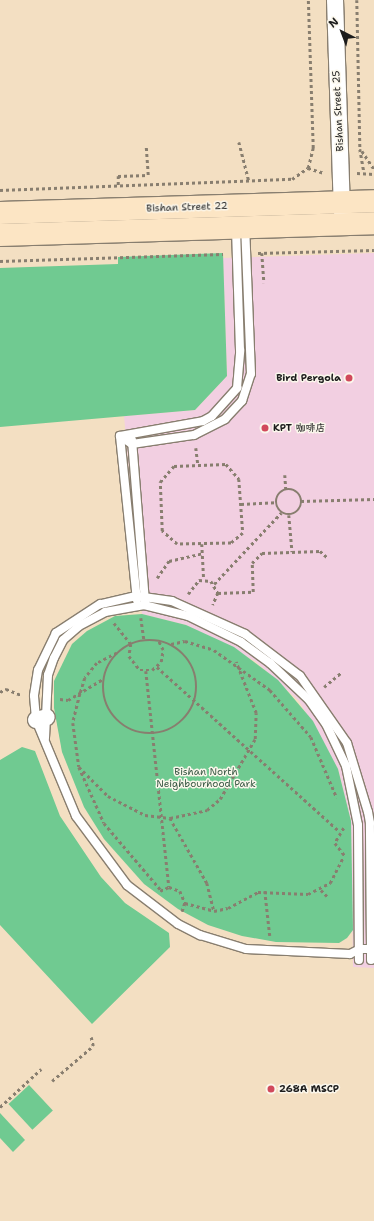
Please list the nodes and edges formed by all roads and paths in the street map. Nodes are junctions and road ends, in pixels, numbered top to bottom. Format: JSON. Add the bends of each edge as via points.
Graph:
{"nodes":[{"id":1,"x":308,"y":0,"type":"edge"},
{"id":2,"x":335,"y":0,"type":"edge"},
{"id":3,"x":357,"y":0,"type":"edge"},
{"id":4,"x":239,"y":142,"type":"dead end"},
{"id":5,"x":146,"y":145,"type":"dead end"},
{"id":6,"x":360,"y":149,"type":"junction"},
{"id":7,"x":374,"y":169,"type":"edge"},
{"id":8,"x":364,"y":172,"type":"dead end"},
{"id":9,"x":249,"y":180,"type":"junction"},
{"id":10,"x":118,"y":185,"type":"junction"},
{"id":11,"x":0,"y":190,"type":"edge"},
{"id":12,"x":342,"y":201,"type":"junction"},
{"id":13,"x":374,"y":202,"type":"edge"},
{"id":14,"x":0,"y":213,"type":"edge"},
{"id":15,"x":242,"y":216,"type":"junction"},
{"id":16,"x":343,"y":222,"type":"junction"},
{"id":17,"x":374,"y":223,"type":"edge"},
{"id":18,"x":0,"y":235,"type":"edge"},
{"id":19,"x":374,"y":250,"type":"edge"},
{"id":20,"x":262,"y":253,"type":"junction"},
{"id":21,"x":237,"y":254,"type":"junction"},
{"id":22,"x":246,"y":254,"type":"junction"},
{"id":23,"x":0,"y":261,"type":"edge"},
{"id":24,"x":264,"y":283,"type":"dead end"},
{"id":25,"x":130,"y":431,"type":"junction"},
{"id":26,"x":194,"y":435,"type":"junction"},
{"id":27,"x":120,"y":436,"type":"junction"},
{"id":28,"x":132,"y":444,"type":"junction"},
{"id":29,"x":198,"y":465,"type":"junction"},
{"id":30,"x":285,"y":475,"type":"dead end"},
{"id":31,"x":286,"y":490,"type":"junction"},
{"id":32,"x":374,"y":499,"type":"edge"},
{"id":33,"x":301,"y":501,"type":"junction"},
{"id":34,"x":276,"y":502,"type":"junction"},
{"id":35,"x":241,"y":504,"type":"junction"},
{"id":36,"x":281,"y":513,"type":"junction"},
{"id":37,"x":289,"y":515,"type":"junction"},
{"id":38,"x":202,"y":544,"type":"junction"},
{"id":39,"x":292,"y":552,"type":"junction"},
{"id":40,"x":202,"y":553,"type":"junction"},
{"id":41,"x":327,"y":557,"type":"dead end"},
{"id":42,"x":204,"y":579,"type":"junction"},
{"id":43,"x":214,"y":584,"type":"junction"},
{"id":44,"x":218,"y":593,"type":"junction"},
{"id":45,"x":136,"y":596,"type":"junction"},
{"id":46,"x":143,"y":603,"type":"junction"},
{"id":47,"x":192,"y":608,"type":"junction"},
{"id":48,"x":105,"y":612,"type":"junction"},
{"id":49,"x":203,"y":612,"type":"junction"},
{"id":50,"x":144,"y":640,"type":"junction"},
{"id":51,"x":158,"y":640,"type":"junction"},
{"id":52,"x":131,"y":644,"type":"junction"},
{"id":53,"x":170,"y":644,"type":"junction"},
{"id":54,"x":118,"y":653,"type":"junction"},
{"id":55,"x":236,"y":662,"type":"junction"},
{"id":56,"x":157,"y":666,"type":"junction"},
{"id":57,"x":146,"y":671,"type":"junction"},
{"id":58,"x":342,"y":672,"type":"dead end"},
{"id":59,"x":316,"y":694,"type":"junction"},
{"id":60,"x":195,"y":700,"type":"junction"},
{"id":61,"x":41,"y":719,"type":"junction"},
{"id":62,"x":154,"y":734,"type":"junction"},
{"id":63,"x":249,"y":748,"type":"junction"},
{"id":64,"x":79,"y":767,"type":"junction"},
{"id":65,"x":339,"y":807,"type":"dead end"},
{"id":66,"x":170,"y":818,"type":"junction"},
{"id":67,"x":161,"y":819,"type":"junction"},
{"id":68,"x":342,"y":821,"type":"dead end"},
{"id":69,"x":344,"y":828,"type":"dead end"},
{"id":70,"x":340,"y":832,"type":"dead end"},
{"id":71,"x":344,"y":856,"type":"dead end"},
{"id":72,"x":169,"y":887,"type":"junction"},
{"id":73,"x":161,"y":890,"type":"junction"},
{"id":74,"x":322,"y":890,"type":"junction"},
{"id":75,"x":265,"y":891,"type":"junction"},
{"id":76,"x":329,"y":898,"type":"dead end"},
{"id":77,"x":149,"y":904,"type":"junction"},
{"id":78,"x":185,"y":904,"type":"junction"},
{"id":79,"x":214,"y":912,"type":"junction"},
{"id":80,"x":178,"y":924,"type":"junction"},
{"id":81,"x":360,"y":949,"type":"junction"},
{"id":82,"x":373,"y":949,"type":"edge"},
{"id":83,"x":272,"y":953,"type":"junction"},
{"id":84,"x":350,"y":954,"type":"junction"},
{"id":85,"x":359,"y":960,"type":"junction"},
{"id":86,"x":372,"y":960,"type":"edge"},
{"id":87,"x":91,"y":1037,"type":"dead end"},
{"id":88,"x":41,"y":1070,"type":"dead end"},
{"id":89,"x":52,"y":1081,"type":"dead end"},
{"id":90,"x":0,"y":1107,"type":"edge"}],
"edges":[{"from":1,"to":9,"type":"path","via":[[313,148],[308,168],[292,179]]},
{"from":2,"to":12,"type":"street","name":"Bishan Street 25"},
{"from":3,"to":6,"type":"path"},
{"from":4,"to":9,"type":"path"},
{"from":5,"to":10,"type":"path","via":[[148,175],[118,176]]},
{"from":6,"to":7,"type":"path"},
{"from":6,"to":8,"type":"path"},
{"from":9,"to":10,"type":"path"},
{"from":10,"to":11,"type":"path"},
{"from":12,"to":13,"type":"main road","name":"Bishan Street 22"},
{"from":12,"to":15,"type":"main road","name":"Bishan Street 22"},
{"from":12,"to":16,"type":"street","name":"Bishan Street 25"},
{"from":14,"to":15,"type":"main road","name":"Bishan Street 22"},
{"from":15,"to":16,"type":"main road","name":"Bishan Street 22"},
{"from":15,"to":18,"type":"main road","name":"Bishan Street 22"},
{"from":15,"to":21,"type":"lane"},
{"from":15,"to":22,"type":"lane"},
{"from":16,"to":17,"type":"main road","name":"Bishan Street 22"},
{"from":19,"to":20,"type":"path"},
{"from":20,"to":22,"type":"path"},
{"from":20,"to":24,"type":"path"},
{"from":21,"to":23,"type":"path"},
{"from":21,"to":25,"type":"lane","via":[[240,375],[232,396],[203,421]]},
{"from":22,"to":26,"type":"lane","via":[[249,389],[225,419]]},
{"from":25,"to":27,"type":"lane"},
{"from":25,"to":28,"type":"lane"},
{"from":26,"to":28,"type":"lane"},
{"from":26,"to":29,"type":"path"},
{"from":27,"to":28,"type":"lane"},
{"from":27,"to":45,"type":"lane"},
{"from":28,"to":46,"type":"lane"},
{"from":29,"to":35,"type":"path","via":[[226,464],[239,479]]},
{"from":29,"to":38,"type":"path","via":[[174,466],[160,482],[162,531],[177,544]]},
{"from":30,"to":31,"type":"path"},
{"from":31,"to":33,"type":"path","via":[[298,494]]},
{"from":31,"to":34,"type":"path"},
{"from":32,"to":33,"type":"path"},
{"from":33,"to":37,"type":"path","via":[[299,509]]},
{"from":34,"to":35,"type":"path"},
{"from":34,"to":36,"type":"path"},
{"from":35,"to":38,"type":"path","via":[[243,533],[231,543]]},
{"from":36,"to":37,"type":"path"},
{"from":36,"to":43,"type":"path"},
{"from":37,"to":39,"type":"path"},
{"from":38,"to":40,"type":"path"},
{"from":39,"to":41,"type":"path","via":[[320,551]]},
{"from":39,"to":44,"type":"path","via":[[262,553],[252,563],[253,592]]},
{"from":40,"to":42,"type":"path"},
{"from":40,"to":46,"type":"path","via":[[164,565]]},
{"from":42,"to":43,"type":"path"},
{"from":42,"to":47,"type":"path","via":[[191,586],[188,597]]},
{"from":43,"to":44,"type":"path"},
{"from":44,"to":49,"type":"path","via":[[216,603]]},
{"from":45,"to":46,"type":"lane"},
{"from":45,"to":61,"type":"lane","via":[[100,604],[72,618],[56,633],[38,670],[34,696]]},
{"from":46,"to":47,"type":"lane"},
{"from":46,"to":48,"type":"lane"},
{"from":46,"to":50,"type":"path"},
{"from":46,"to":81,"type":"lane","via":[[188,616],[241,642],[293,682],[326,724],[346,766],[356,811]]},
{"from":47,"to":49,"type":"lane"},
{"from":48,"to":52,"type":"path"},
{"from":48,"to":61,"type":"lane","via":[[79,626],[63,640],[48,675]]},
{"from":49,"to":59,"type":"lane","via":[[277,656]]},
{"from":50,"to":51,"type":"path"},
{"from":50,"to":52,"type":"path"},
{"from":51,"to":53,"type":"path"},
{"from":51,"to":56,"type":"path","via":[[163,650]]},
{"from":52,"to":54,"type":"path"},
{"from":52,"to":57,"type":"path","via":[[131,662]]},
{"from":53,"to":55,"type":"path","via":[[185,641],[200,645]]},
{"from":53,"to":60,"type":"path","via":[[182,651],[196,674]]},
{"from":54,"to":62,"type":"path","via":[[103,679],[106,704],[125,727]]},
{"from":54,"to":64,"type":"path","via":[[97,663],[85,678],[73,723]]},
{"from":55,"to":63,"type":"path","via":[[256,713],[255,739]]},
{"from":55,"to":65,"type":"path","via":[[281,700],[311,737],[334,787]]},
{"from":56,"to":57,"type":"path"},
{"from":56,"to":60,"type":"path"},
{"from":57,"to":62,"type":"path"},
{"from":58,"to":59,"type":"path"},
{"from":59,"to":82,"type":"lane","via":[[334,720],[355,762],[368,812]]},
{"from":60,"to":62,"type":"path","via":[[183,721]]},
{"from":60,"to":63,"type":"path"},
{"from":61,"to":77,"type":"lane","via":[[57,777],[76,816],[98,850],[127,885]]},
{"from":62,"to":67,"type":"path"},
{"from":63,"to":66,"type":"path","via":[[220,799],[207,810]]},
{"from":63,"to":70,"type":"path"},
{"from":64,"to":67,"type":"path","via":[[92,784],[129,810]]},
{"from":64,"to":73,"type":"path","via":[[104,823]]},
{"from":66,"to":67,"type":"path"},
{"from":66,"to":79,"type":"path","via":[[207,883]]},
{"from":67,"to":72,"type":"path"},
{"from":68,"to":69,"type":"path"},
{"from":71,"to":74,"type":"path","via":[[334,878]]},
{"from":72,"to":73,"type":"path"},
{"from":72,"to":78,"type":"path","via":[[180,891]]},
{"from":73,"to":77,"type":"path"},
{"from":74,"to":75,"type":"path","via":[[296,896]]},
{"from":74,"to":76,"type":"path"},
{"from":75,"to":79,"type":"path"},
{"from":75,"to":83,"type":"path"},
{"from":77,"to":80,"type":"lane"},
{"from":78,"to":79,"type":"path"},
{"from":78,"to":80,"type":"path"},
{"from":80,"to":83,"type":"lane","via":[[200,935]]},
{"from":81,"to":82,"type":"lane"},
{"from":81,"to":84,"type":"lane"},
{"from":81,"to":85,"type":"lane"},
{"from":82,"to":86,"type":"lane"},
{"from":83,"to":84,"type":"lane"},
{"from":84,"to":85,"type":"lane"},
{"from":85,"to":86,"type":"lane"},
{"from":87,"to":89,"type":"path","via":[[93,1046]]},
{"from":88,"to":90,"type":"path"}]}
